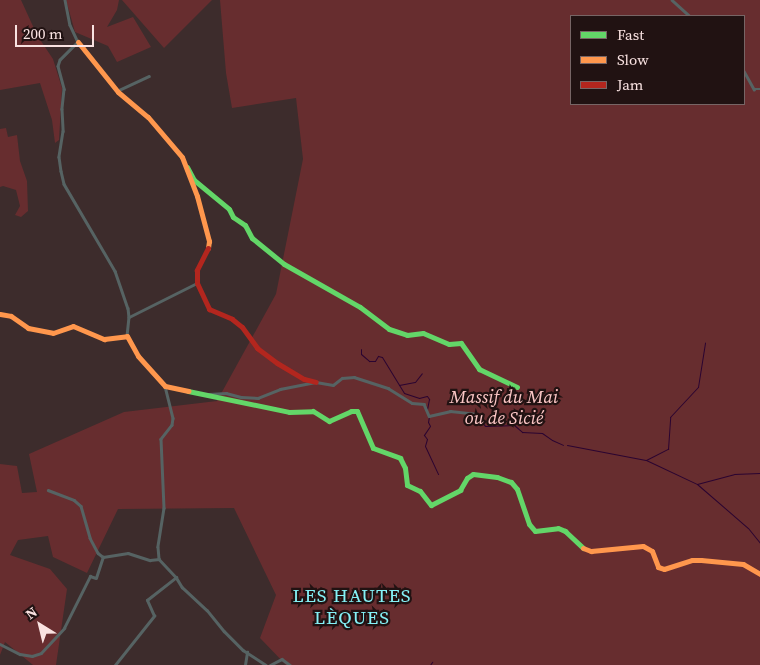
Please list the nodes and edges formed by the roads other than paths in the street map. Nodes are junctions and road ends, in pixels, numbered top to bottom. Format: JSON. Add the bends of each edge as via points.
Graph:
{"nodes":[{"id":1,"x":65,"y":0,"type":"edge"},
{"id":2,"x":672,"y":0,"type":"edge"},
{"id":3,"x":689,"y":15,"type":"edge"},
{"id":4,"x":78,"y":42,"type":"junction"},
{"id":5,"x":745,"y":73,"type":"edge"},
{"id":6,"x":149,"y":76,"type":"dead end"},
{"id":7,"x":760,"y":89,"type":"edge"},
{"id":8,"x":117,"y":90,"type":"junction"},
{"id":9,"x":184,"y":164,"type":"junction"},
{"id":10,"x":197,"y":283,"type":"junction"},
{"id":11,"x":0,"y":314,"type":"edge"},
{"id":12,"x":130,"y":317,"type":"junction"},
{"id":13,"x":127,"y":336,"type":"junction"},
{"id":14,"x":316,"y":382,"type":"junction"},
{"id":15,"x":165,"y":386,"type":"junction"},
{"id":16,"x":517,"y":387,"type":"dead end"},
{"id":17,"x":209,"y":394,"type":"junction"},
{"id":18,"x":477,"y":414,"type":"dead end"},
{"id":19,"x":48,"y":490,"type":"dead end"},
{"id":20,"x":103,"y":557,"type":"junction"},
{"id":21,"x":159,"y":559,"type":"junction"},
{"id":22,"x":760,"y":574,"type":"edge"},
{"id":23,"x":176,"y":577,"type":"junction"},
{"id":24,"x":0,"y":644,"type":"edge"},
{"id":25,"x":247,"y":652,"type":"junction"},
{"id":26,"x":115,"y":665,"type":"edge"},
{"id":27,"x":245,"y":665,"type":"edge"},
{"id":28,"x":266,"y":665,"type":"edge"},
{"id":29,"x":270,"y":665,"type":"edge"},
{"id":30,"x":290,"y":665,"type":"edge"}],
"edges":[{"from":1,"to":4,"type":"street","via":[[70,26]]},
{"from":2,"to":3,"type":"street"},
{"from":4,"to":8,"type":"street"},
{"from":4,"to":12,"type":"street","via":[[58,66],[64,89],[59,157],[61,172],[64,184],[115,271]]},
{"from":5,"to":7,"type":"street","via":[[754,89]]},
{"from":6,"to":8,"type":"street"},
{"from":8,"to":9,"type":"street","via":[[157,126],[179,151]]},
{"from":9,"to":10,"type":"street","via":[[197,196],[209,245],[198,266]]},
{"from":9,"to":16,"type":"street","via":[[194,180],[245,225],[252,238],[284,264],[360,307],[389,329],[407,335],[423,333],[449,344],[461,343],[484,373]]},
{"from":10,"to":12,"type":"street"},
{"from":10,"to":14,"type":"street","via":[[209,309],[232,319],[252,342],[283,367]]},
{"from":11,"to":13,"type":"street","via":[[11,316],[28,328],[53,334],[73,326],[104,339]]},
{"from":12,"to":13,"type":"street"},
{"from":13,"to":15,"type":"street","via":[[138,356]]},
{"from":14,"to":17,"type":"street","via":[[258,398]]},
{"from":14,"to":18,"type":"street","via":[[333,385],[342,378],[359,378],[388,388],[412,403],[424,404],[429,416],[450,412]]},
{"from":15,"to":17,"type":"street"},
{"from":15,"to":21,"type":"street","via":[[173,418],[172,425],[161,439],[164,508]]},
{"from":17,"to":22,"type":"street","via":[[289,412],[313,411],[328,421],[357,411],[373,448],[400,458],[407,485],[420,491],[431,505],[460,490],[472,474],[497,477],[518,489],[529,524],[535,531],[558,528],[591,551],[643,546],[652,550],[658,567],[664,569],[701,560],[743,564]]},
{"from":19,"to":20,"type":"street","via":[[81,506],[90,538]]},
{"from":20,"to":21,"type":"street","via":[[128,553],[150,560]]},
{"from":20,"to":24,"type":"street","via":[[96,578],[90,576],[64,628],[41,652],[32,656],[20,654]]},
{"from":21,"to":23,"type":"street"},
{"from":23,"to":25,"type":"street","via":[[182,587]]},
{"from":23,"to":26,"type":"street","via":[[147,600],[154,616]]},
{"from":25,"to":27,"type":"street"},
{"from":25,"to":28,"type":"street"},
{"from":29,"to":30,"type":"street","via":[[282,659]]}]}
